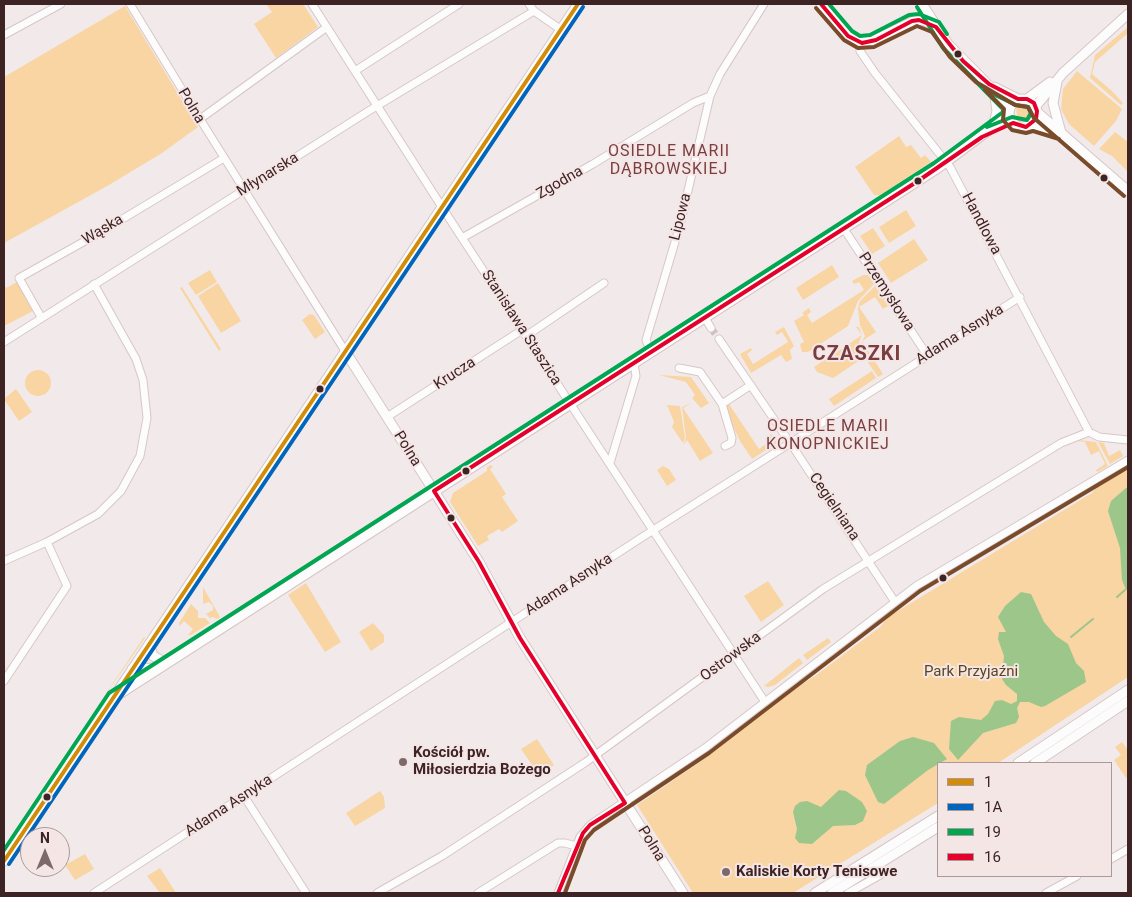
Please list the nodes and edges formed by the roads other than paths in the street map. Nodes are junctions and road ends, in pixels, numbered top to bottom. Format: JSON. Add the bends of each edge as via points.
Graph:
{"nodes":[{"id":1,"x":61,"y":4,"type":"edge"},
{"id":2,"x":130,"y":4,"type":"edge"},
{"id":3,"x":312,"y":4,"type":"edge"},
{"id":4,"x":459,"y":4,"type":"edge"},
{"id":5,"x":529,"y":4,"type":"edge"},
{"id":6,"x":578,"y":4,"type":"edge"},
{"id":7,"x":764,"y":4,"type":"edge"},
{"id":8,"x":821,"y":4,"type":"edge"},
{"id":9,"x":921,"y":4,"type":"edge"},
{"id":10,"x":534,"y":11,"type":"junction"},
{"id":11,"x":1128,"y":14,"type":"edge"},
{"id":12,"x":912,"y":22,"type":"junction"},
{"id":13,"x":327,"y":27,"type":"junction"},
{"id":14,"x":936,"y":27,"type":"junction"},
{"id":15,"x":560,"y":29,"type":"junction"},
{"id":16,"x":4,"y":35,"type":"edge"},
{"id":17,"x":859,"y":46,"type":"junction"},
{"id":18,"x":355,"y":71,"type":"junction"},
{"id":19,"x":1063,"y":73,"type":"junction"},
{"id":20,"x":992,"y":87,"type":"junction"},
{"id":21,"x":710,"y":96,"type":"junction"},
{"id":22,"x":1023,"y":99,"type":"junction"},
{"id":23,"x":377,"y":106,"type":"junction"},
{"id":24,"x":1037,"y":109,"type":"junction"},
{"id":25,"x":1010,"y":115,"type":"junction"},
{"id":26,"x":200,"y":119,"type":"junction"},
{"id":27,"x":1032,"y":124,"type":"junction"},
{"id":28,"x":993,"y":127,"type":"junction"},
{"id":29,"x":1061,"y":133,"type":"junction"},
{"id":30,"x":982,"y":136,"type":"junction"},
{"id":31,"x":224,"y":158,"type":"junction"},
{"id":32,"x":946,"y":162,"type":"junction"},
{"id":33,"x":244,"y":191,"type":"junction"},
{"id":34,"x":1128,"y":191,"type":"edge"},
{"id":35,"x":442,"y":207,"type":"junction"},
{"id":36,"x":844,"y":229,"type":"junction"},
{"id":37,"x":462,"y":238,"type":"junction"},
{"id":38,"x":604,"y":283,"type":"dead end"},
{"id":39,"x":94,"y":284,"type":"junction"},
{"id":40,"x":1020,"y":297,"type":"junction"},
{"id":41,"x":41,"y":317,"type":"junction"},
{"id":42,"x":705,"y":318,"type":"junction"},
{"id":43,"x":711,"y":328,"type":"tunnel mouth"},
{"id":44,"x":524,"y":333,"type":"junction"},
{"id":45,"x":719,"y":339,"type":"tunnel mouth"},
{"id":46,"x":4,"y":342,"type":"edge"},
{"id":47,"x":345,"y":351,"type":"junction"},
{"id":48,"x":651,"y":353,"type":"junction"},
{"id":49,"x":927,"y":355,"type":"junction"},
{"id":50,"x":634,"y":364,"type":"junction"},
{"id":51,"x":679,"y":368,"type":"dead end"},
{"id":52,"x":751,"y":385,"type":"junction"},
{"id":53,"x":571,"y":404,"type":"junction"},
{"id":54,"x":722,"y":404,"type":"junction"},
{"id":55,"x":387,"y":417,"type":"junction"},
{"id":56,"x":1089,"y":432,"type":"junction"},
{"id":57,"x":1128,"y":440,"type":"edge"},
{"id":58,"x":790,"y":443,"type":"junction"},
{"id":59,"x":725,"y":446,"type":"dead end"},
{"id":60,"x":1128,"y":460,"type":"edge"},
{"id":61,"x":610,"y":463,"type":"junction"},
{"id":62,"x":434,"y":492,"type":"junction"},
{"id":63,"x":654,"y":531,"type":"junction"},
{"id":64,"x":47,"y":542,"type":"junction"},
{"id":65,"x":869,"y":560,"type":"junction"},
{"id":66,"x":4,"y":561,"type":"edge"},
{"id":67,"x":895,"y":602,"type":"junction"},
{"id":68,"x":511,"y":623,"type":"junction"},
{"id":69,"x":149,"y":644,"type":"junction"},
{"id":70,"x":734,"y":655,"type":"junction"},
{"id":71,"x":166,"y":662,"type":"junction"},
{"id":72,"x":156,"y":668,"type":"junction"},
{"id":73,"x":132,"y":669,"type":"junction"},
{"id":74,"x":144,"y":679,"type":"junction"},
{"id":75,"x":4,"y":680,"type":"edge"},
{"id":76,"x":1128,"y":690,"type":"edge"},
{"id":77,"x":113,"y":698,"type":"junction"},
{"id":78,"x":1128,"y":701,"type":"edge"},
{"id":79,"x":765,"y":702,"type":"junction"},
{"id":80,"x":595,"y":756,"type":"junction"},
{"id":81,"x":1020,"y":762,"type":"edge"},
{"id":82,"x":1036,"y":762,"type":"edge"},
{"id":83,"x":244,"y":796,"type":"junction"},
{"id":84,"x":625,"y":803,"type":"junction"},
{"id":85,"x":937,"y":817,"type":"edge"},
{"id":86,"x":937,"y":828,"type":"edge"},
{"id":87,"x":576,"y":846,"type":"junction"},
{"id":88,"x":1128,"y":849,"type":"edge"},
{"id":89,"x":1112,"y":858,"type":"edge"},
{"id":90,"x":4,"y":861,"type":"edge"},
{"id":91,"x":882,"y":874,"type":"dead end"},
{"id":92,"x":1074,"y":877,"type":"edge"},
{"id":93,"x":1060,"y":885,"type":"junction"},
{"id":94,"x":94,"y":893,"type":"edge"},
{"id":95,"x":306,"y":893,"type":"edge"},
{"id":96,"x":377,"y":893,"type":"edge"},
{"id":97,"x":478,"y":893,"type":"edge"},
{"id":98,"x":558,"y":893,"type":"edge"},
{"id":99,"x":683,"y":893,"type":"edge"},
{"id":100,"x":815,"y":893,"type":"edge"},
{"id":101,"x":832,"y":893,"type":"edge"},
{"id":102,"x":848,"y":893,"type":"edge"},
{"id":103,"x":1046,"y":893,"type":"edge"},
{"id":104,"x":1062,"y":893,"type":"edge"}],
"edges":[{"from":1,"to":16,"type":"street"},
{"from":2,"to":26,"type":"street","name":"Polna"},
{"from":3,"to":13,"type":"street","name":"Stanisława Staszica"},
{"from":4,"to":18,"type":"street"},
{"from":5,"to":10,"type":"street"},
{"from":6,"to":15,"type":"street"},
{"from":7,"to":21,"type":"street","name":"Lipowa","via":[[720,74]]},
{"from":8,"to":17,"type":"street","name":"Handlowa"},
{"from":9,"to":12,"type":"street"},
{"from":9,"to":14,"type":"street"},
{"from":10,"to":15,"type":"street"},
{"from":10,"to":23,"type":"street","name":"Młynarska"},
{"from":11,"to":19,"type":"street"},
{"from":12,"to":14,"type":"street","via":[[922,21]]},
{"from":12,"to":17,"type":"street"},
{"from":13,"to":18,"type":"street","name":"Stanisława Staszica"},
{"from":13,"to":26,"type":"street"},
{"from":14,"to":20,"type":"street","via":[[962,61]]},
{"from":15,"to":35,"type":"street"},
{"from":17,"to":32,"type":"street","name":"Handlowa"},
{"from":18,"to":23,"type":"street","name":"Stanisława Staszica"},
{"from":19,"to":22,"type":"street"},
{"from":19,"to":24,"type":"street"},
{"from":19,"to":29,"type":"street","via":[[1054,98]]},
{"from":20,"to":22,"type":"street"},
{"from":20,"to":25,"type":"street"},
{"from":20,"to":28,"type":"street","via":[[997,111]]},
{"from":21,"to":37,"type":"street","name":"Zgodna"},
{"from":21,"to":48,"type":"street","name":"Lipowa","via":[[680,225],[646,340]]},
{"from":22,"to":24,"type":"street"},
{"from":22,"to":25,"type":"street"},
{"from":23,"to":33,"type":"street","name":"Młynarska"},
{"from":23,"to":35,"type":"street","name":"Stanisława Staszica"},
{"from":24,"to":27,"type":"street"},
{"from":24,"to":29,"type":"street"},
{"from":25,"to":27,"type":"street","via":[[1022,127]]},
{"from":25,"to":28,"type":"street"},
{"from":25,"to":30,"type":"street"},
{"from":26,"to":31,"type":"street","name":"Polna"},
{"from":27,"to":29,"type":"street"},
{"from":28,"to":30,"type":"street"},
{"from":29,"to":34,"type":"street"},
{"from":30,"to":32,"type":"street"},
{"from":31,"to":33,"type":"street","name":"Polna"},
{"from":31,"to":41,"type":"street","name":"Wąska","via":[[19,278]]},
{"from":32,"to":36,"type":"street"},
{"from":32,"to":40,"type":"street","name":"Handlowa"},
{"from":33,"to":39,"type":"street","name":"Młynarska"},
{"from":33,"to":47,"type":"street","name":"Polna"},
{"from":35,"to":37,"type":"street","name":"Stanisława Staszica"},
{"from":35,"to":47,"type":"street"},
{"from":36,"to":42,"type":"street"},
{"from":36,"to":49,"type":"street","name":"Przemysłowa"},
{"from":37,"to":44,"type":"street","name":"Stanisława Staszica"},
{"from":38,"to":44,"type":"street","name":"Krucza"},
{"from":39,"to":41,"type":"street","name":"Młynarska"},
{"from":39,"to":64,"type":"street","via":[[141,373],[147,404],[145,439],[133,472],[110,504],[90,519]]},
{"from":40,"to":49,"type":"street","name":"Adama Asnyka"},
{"from":40,"to":56,"type":"street","name":"Handlowa"},
{"from":41,"to":46,"type":"street","name":"Młynarska"},
{"from":42,"to":43,"type":"street"},
{"from":42,"to":48,"type":"street"},
{"from":44,"to":53,"type":"street","name":"Stanisława Staszica"},
{"from":44,"to":55,"type":"street","name":"Krucza"},
{"from":45,"to":52,"type":"street","name":"Cegielniana"},
{"from":47,"to":55,"type":"street","name":"Polna"},
{"from":47,"to":69,"type":"street"},
{"from":48,"to":50,"type":"street"},
{"from":49,"to":58,"type":"street","name":"Adama Asnyka"},
{"from":50,"to":53,"type":"street"},
{"from":50,"to":61,"type":"street","via":[[636,376]]},
{"from":51,"to":54,"type":"street","via":[[700,372]]},
{"from":52,"to":54,"type":"street"},
{"from":52,"to":58,"type":"street","name":"Cegielniana"},
{"from":53,"to":61,"type":"street","name":"Stanisława Staszica"},
{"from":53,"to":62,"type":"street"},
{"from":54,"to":59,"type":"street","via":[[732,438],[731,443]]},
{"from":55,"to":62,"type":"street","name":"Polna"},
{"from":56,"to":57,"type":"street"},
{"from":56,"to":65,"type":"street","name":"Ostrowska","via":[[1061,442]]},
{"from":58,"to":63,"type":"street","name":"Adama Asnyka"},
{"from":58,"to":65,"type":"street","name":"Cegielniana"},
{"from":60,"to":67,"type":"street","via":[[929,578]]},
{"from":61,"to":63,"type":"street","name":"Stanisława Staszica"},
{"from":62,"to":68,"type":"street","name":"Polna","via":[[484,571]]},
{"from":62,"to":71,"type":"street"},
{"from":63,"to":68,"type":"street","name":"Adama Asnyka"},
{"from":63,"to":70,"type":"street","name":"Stanisława Staszica"},
{"from":64,"to":66,"type":"street"},
{"from":64,"to":75,"type":"street","via":[[67,586]]},
{"from":65,"to":67,"type":"street","name":"Cegielniana"},
{"from":65,"to":70,"type":"street","name":"Ostrowska","via":[[814,595]]},
{"from":67,"to":79,"type":"street"},
{"from":68,"to":80,"type":"street","name":"Polna"},
{"from":68,"to":83,"type":"street","name":"Adama Asnyka"},
{"from":69,"to":71,"type":"street","via":[[153,656]]},
{"from":69,"to":73,"type":"street"},
{"from":70,"to":79,"type":"street","name":"Stanisława Staszica"},
{"from":70,"to":80,"type":"street","name":"Ostrowska"},
{"from":71,"to":72,"type":"street"},
{"from":72,"to":73,"type":"street"},
{"from":72,"to":74,"type":"street"},
{"from":73,"to":74,"type":"street"},
{"from":73,"to":77,"type":"street"},
{"from":74,"to":77,"type":"street"},
{"from":76,"to":81,"type":"street"},
{"from":77,"to":90,"type":"street"},
{"from":78,"to":82,"type":"street"},
{"from":79,"to":84,"type":"street"},
{"from":80,"to":84,"type":"street","name":"Polna"},
{"from":80,"to":96,"type":"street","name":"Ostrowska","via":[[442,856]]},
{"from":83,"to":94,"type":"street","name":"Adama Asnyka"},
{"from":83,"to":95,"type":"street"},
{"from":84,"to":87,"type":"street","via":[[586,829]]},
{"from":84,"to":99,"type":"street","name":"Polna"},
{"from":85,"to":100,"type":"street"},
{"from":86,"to":101,"type":"street"},
{"from":87,"to":97,"type":"street","via":[[558,843]]},
{"from":87,"to":98,"type":"street"},
{"from":88,"to":89,"type":"street"},
{"from":91,"to":102,"type":"street"},
{"from":92,"to":93,"type":"street"},
{"from":93,"to":103,"type":"street"},
{"from":93,"to":104,"type":"street"}]}
